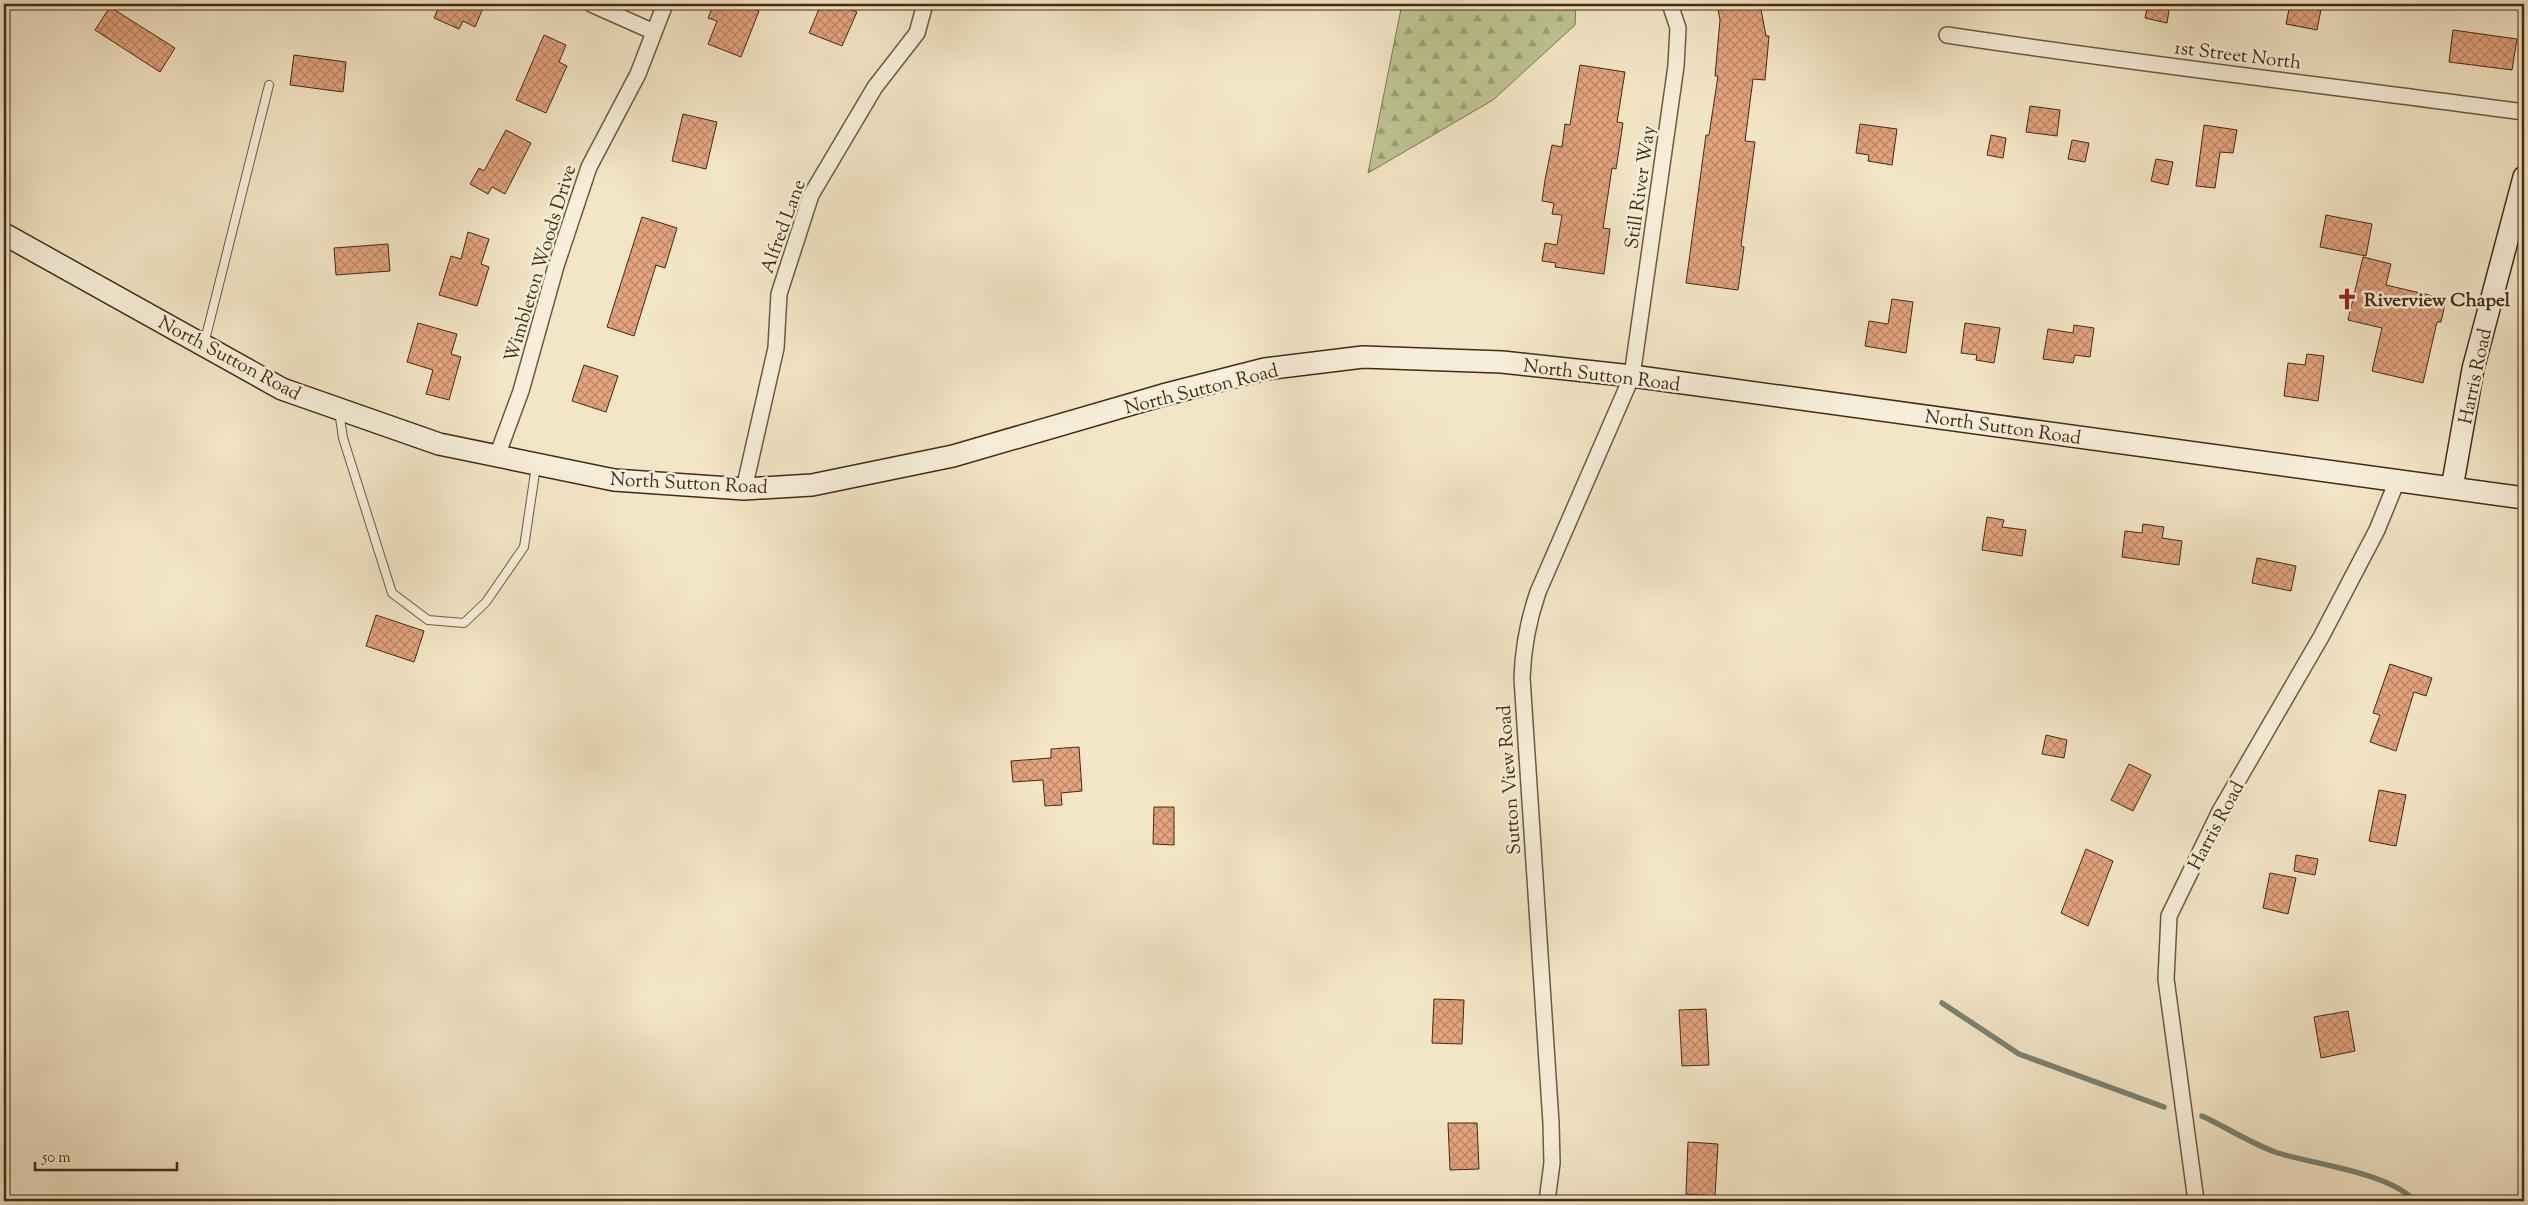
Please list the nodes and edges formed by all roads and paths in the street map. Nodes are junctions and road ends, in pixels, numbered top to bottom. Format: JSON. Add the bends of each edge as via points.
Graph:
{"nodes":[{"id":1,"x":591,"y":4,"type":"edge"},
{"id":2,"x":665,"y":4,"type":"edge"},
{"id":3,"x":925,"y":4,"type":"edge"},
{"id":4,"x":1670,"y":4,"type":"edge"},
{"id":5,"x":654,"y":32,"type":"junction"},
{"id":6,"x":1947,"y":35,"type":"dead end"},
{"id":7,"x":269,"y":85,"type":"dead end"},
{"id":8,"x":2524,"y":112,"type":"edge"},
{"id":9,"x":2524,"y":177,"type":"edge"},
{"id":10,"x":4,"y":234,"type":"edge"},
{"id":11,"x":204,"y":344,"type":"junction"},
{"id":12,"x":1632,"y":376,"type":"junction"},
{"id":13,"x":338,"y":409,"type":"junction"},
{"id":14,"x":497,"y":456,"type":"junction"},
{"id":15,"x":537,"y":464,"type":"junction"},
{"id":16,"x":2397,"y":481,"type":"junction"},
{"id":17,"x":2452,"y":488,"type":"junction"},
{"id":18,"x":744,"y":489,"type":"junction"},
{"id":19,"x":2524,"y":498,"type":"edge"},
{"id":20,"x":1548,"y":1201,"type":"edge"},
{"id":21,"x":2196,"y":1201,"type":"edge"}],
"edges":[{"from":1,"to":5,"type":"street"},
{"from":2,"to":5,"type":"street","name":"Wimbleton Woods Drive"},
{"from":3,"to":18,"type":"street","name":"Alfred Lane","via":[[917,33],[875,87],[811,195],[779,294],[776,348]]},
{"from":4,"to":12,"type":"street","name":"Still River Way","via":[[1678,28],[1676,66]]},
{"from":5,"to":14,"type":"street","name":"Wimbleton Woods Drive","via":[[638,74],[590,167],[556,266],[521,391]]},
{"from":6,"to":8,"type":"street","name":"1st Street North"},
{"from":7,"to":11,"type":"lane"},
{"from":9,"to":17,"type":"main road","name":"Harris Road","via":[[2473,369]]},
{"from":10,"to":11,"type":"main road","name":"North Sutton Road"},
{"from":11,"to":13,"type":"main road","name":"North Sutton Road","via":[[282,389]]},
{"from":12,"to":16,"type":"main road","name":"North Sutton Road"},
{"from":12,"to":18,"type":"main road","name":"North Sutton Road","via":[[1502,362],[1363,357],[1265,369],[953,456],[812,485]]},
{"from":12,"to":20,"type":"street","name":"Sutton View Road","via":[[1538,592],[1523,647],[1522,678],[1551,1123],[1552,1164]]},
{"from":13,"to":14,"type":"main road","name":"North Sutton Road","via":[[438,444]]},
{"from":13,"to":15,"type":"lane","via":[[343,438],[392,593],[428,620],[464,623],[486,602],[524,547]]},
{"from":14,"to":15,"type":"main road","name":"North Sutton Road"},
{"from":15,"to":18,"type":"main road","name":"North Sutton Road","via":[[614,480]]},
{"from":16,"to":17,"type":"main road","name":"North Sutton Road"},
{"from":16,"to":21,"type":"street","name":"Harris Road","via":[[2377,530],[2220,811],[2169,916],[2166,979]]},
{"from":17,"to":19,"type":"main road","name":"North Sutton Road"}]}
